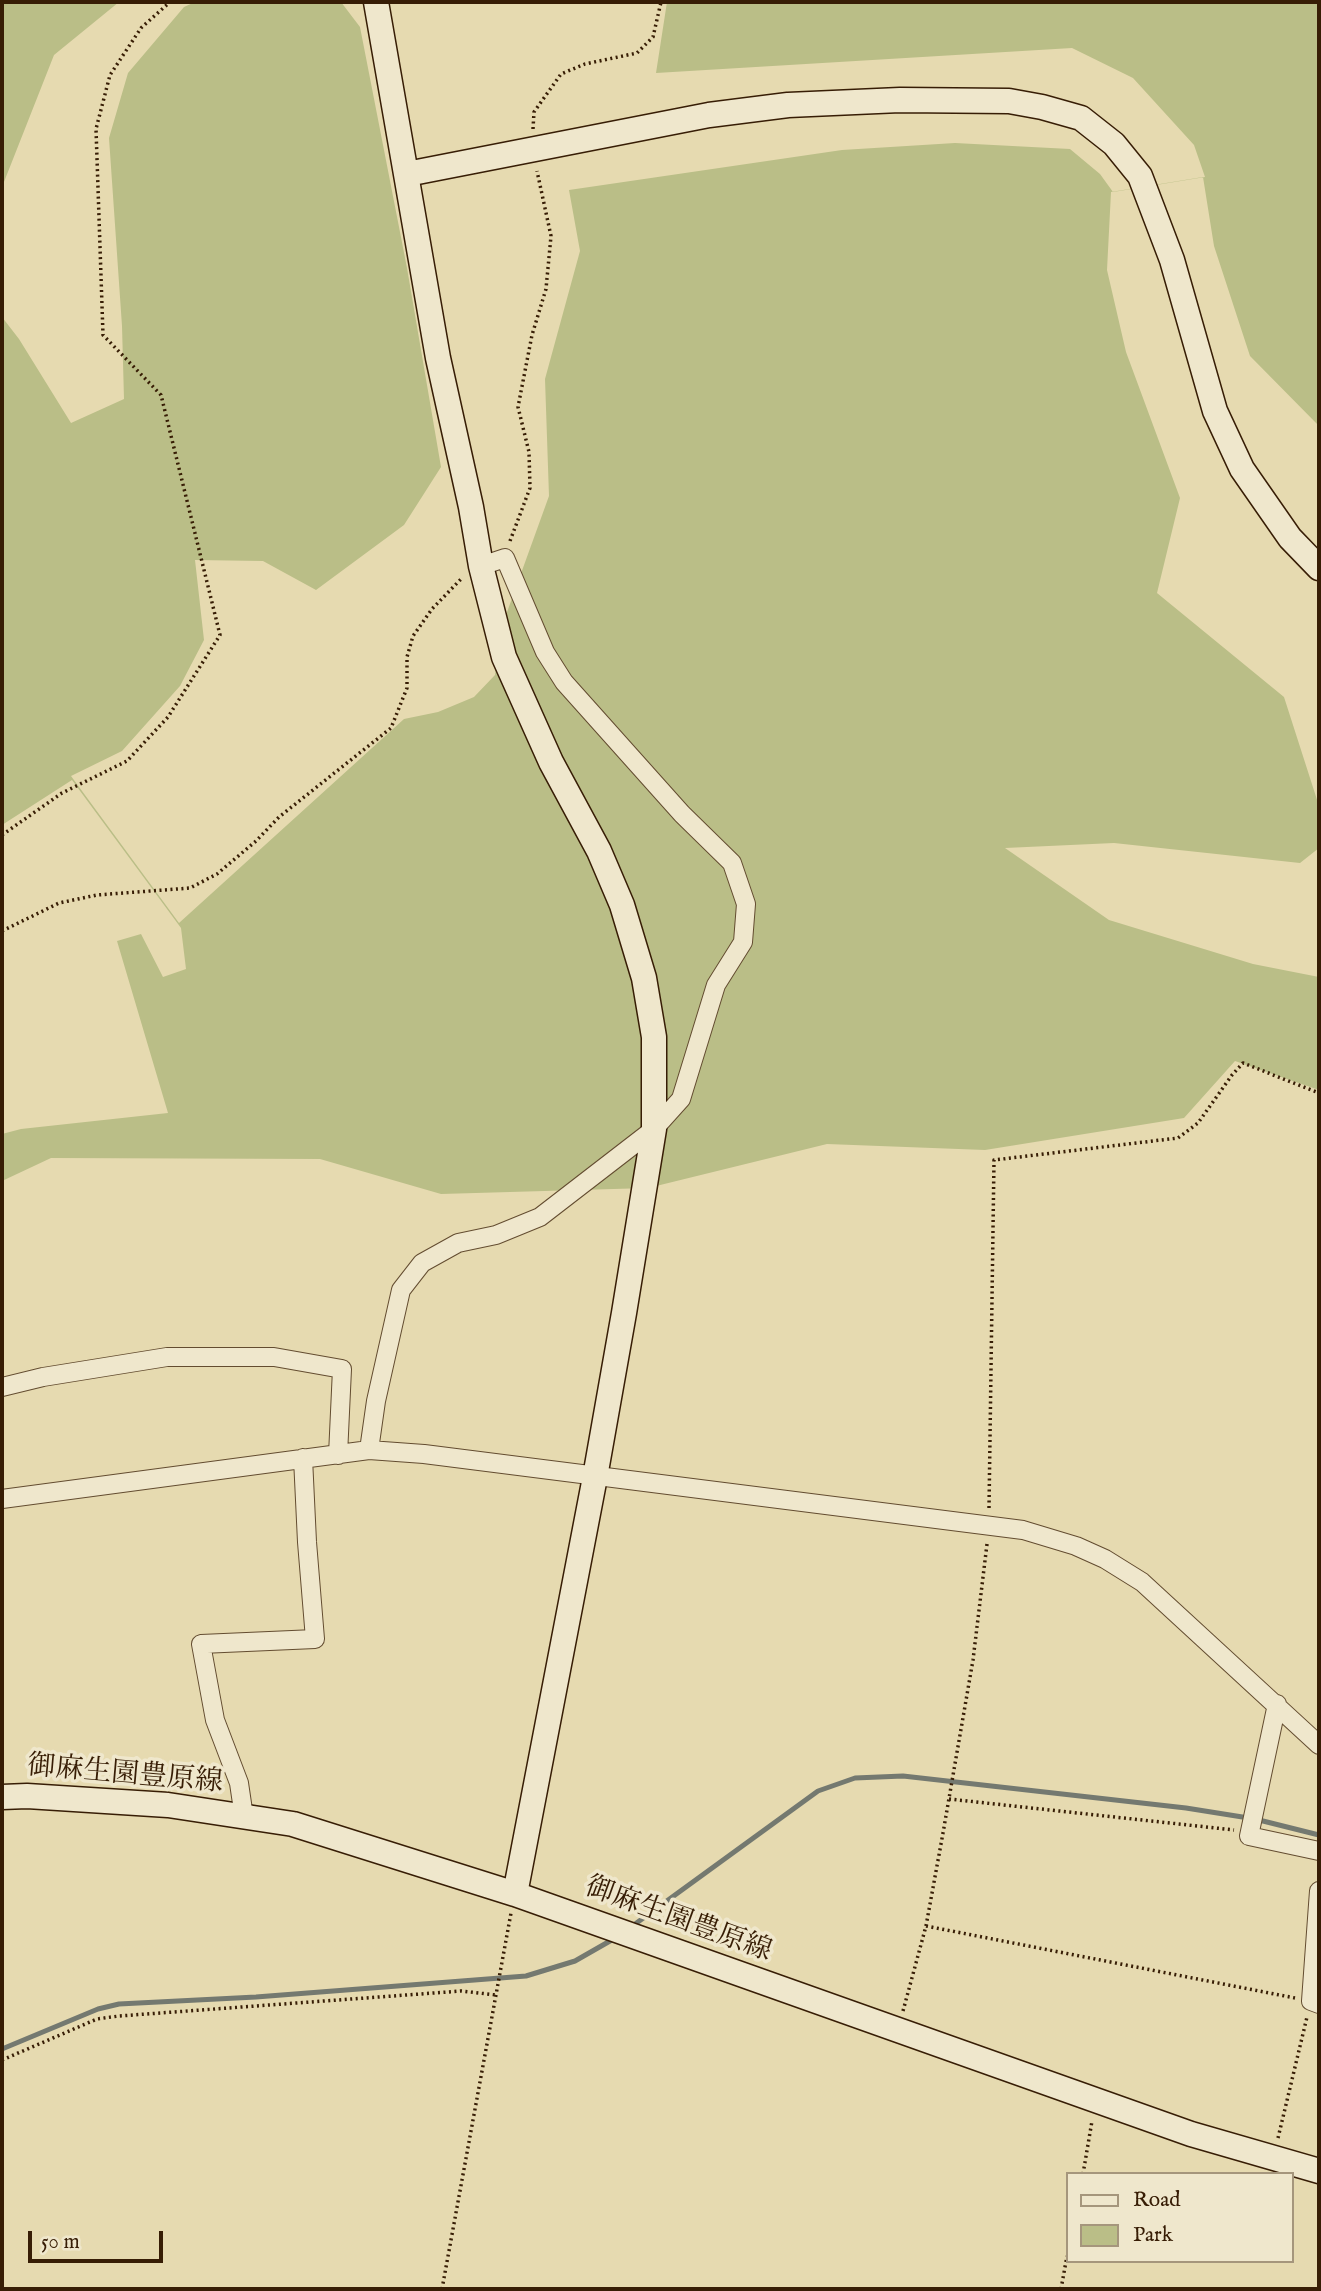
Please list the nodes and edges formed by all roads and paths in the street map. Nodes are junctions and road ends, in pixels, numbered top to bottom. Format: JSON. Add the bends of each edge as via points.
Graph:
{"nodes":[{"id":1,"x":170,"y":2,"type":"edge"},
{"id":2,"x":376,"y":2,"type":"edge"},
{"id":3,"x":407,"y":174,"type":"junction"},
{"id":4,"x":546,"y":289,"type":"dead end"},
{"id":5,"x":505,"y":558,"type":"junction"},
{"id":6,"x":481,"y":566,"type":"junction"},
{"id":7,"x":1319,"y":568,"type":"edge"},
{"id":8,"x":2,"y":835,"type":"edge"},
{"id":9,"x":2,"y":930,"type":"edge"},
{"id":10,"x":1319,"y":1093,"type":"edge"},
{"id":11,"x":654,"y":1129,"type":"junction"},
{"id":12,"x":2,"y":1387,"type":"edge"},
{"id":13,"x":369,"y":1450,"type":"junction"},
{"id":14,"x":338,"y":1455,"type":"junction"},
{"id":15,"x":303,"y":1458,"type":"junction"},
{"id":16,"x":596,"y":1478,"type":"junction"},
{"id":17,"x":2,"y":1499,"type":"edge"},
{"id":18,"x":989,"y":1526,"type":"junction"},
{"id":19,"x":1277,"y":1704,"type":"junction"},
{"id":20,"x":1319,"y":1745,"type":"edge"},
{"id":21,"x":2,"y":1797,"type":"edge"},
{"id":22,"x":949,"y":1799,"type":"junction"},
{"id":23,"x":244,"y":1817,"type":"junction"},
{"id":24,"x":1252,"y":1823,"type":"junction"},
{"id":25,"x":1319,"y":1851,"type":"edge"},
{"id":26,"x":1319,"y":1891,"type":"edge"},
{"id":27,"x":515,"y":1894,"type":"junction"},
{"id":28,"x":926,"y":1926,"type":"junction"},
{"id":29,"x":497,"y":1992,"type":"junction"},
{"id":30,"x":1315,"y":2002,"type":"edge"},
{"id":31,"x":898,"y":2031,"type":"junction"},
{"id":32,"x":2,"y":2060,"type":"edge"},
{"id":33,"x":1096,"y":2101,"type":"junction"},
{"id":34,"x":1273,"y":2158,"type":"junction"},
{"id":35,"x":1319,"y":2171,"type":"edge"},
{"id":36,"x":1083,"y":2172,"type":"edge"},
{"id":37,"x":1066,"y":2262,"type":"edge"},
{"id":38,"x":442,"y":2289,"type":"edge"},
{"id":39,"x":1061,"y":2289,"type":"edge"}],
"edges":[{"from":1,"to":8,"type":"path","via":[[141,28],[110,75],[96,129],[103,335],[161,396],[220,635],[168,717],[127,761],[62,793]]},
{"from":2,"to":3,"type":"street"},
{"from":3,"to":6,"type":"street","via":[[438,358]]},
{"from":3,"to":7,"type":"street","via":[[709,115],[788,105],[1009,101],[1082,118],[1114,144],[1140,176],[1172,260],[1215,411],[1242,469],[1290,538]]},
{"from":4,"to":5,"type":"path","via":[[518,407],[529,452],[530,488]]},
{"from":5,"to":6,"type":"street"},
{"from":5,"to":11,"type":"street","via":[[545,652],[564,682],[732,863],[746,904],[743,942],[716,985],[681,1099]]},
{"from":6,"to":9,"type":"path","via":[[460,580],[413,636],[407,657],[407,688],[391,728],[279,817],[217,874],[190,888],[97,895],[59,903]]},
{"from":6,"to":11,"type":"street","via":[[505,657],[622,905],[645,978],[654,1037]]},
{"from":10,"to":18,"type":"path","via":[[1243,1063],[1198,1123],[1178,1138],[994,1160]]},
{"from":11,"to":13,"type":"street","via":[[540,1217],[496,1235],[457,1243],[422,1263],[401,1290]]},
{"from":11,"to":16,"type":"street"},
{"from":12,"to":14,"type":"street","via":[[167,1357],[274,1357],[342,1369]]},
{"from":13,"to":14,"type":"street"},
{"from":13,"to":16,"type":"street"},
{"from":14,"to":15,"type":"street"},
{"from":15,"to":17,"type":"street"},
{"from":15,"to":23,"type":"street","via":[[315,1639],[201,1644],[215,1720],[239,1783]]},
{"from":16,"to":18,"type":"street"},
{"from":16,"to":27,"type":"street"},
{"from":18,"to":19,"type":"street","via":[[1049,1536],[1124,1570]]},
{"from":18,"to":22,"type":"path","via":[[973,1660]]},
{"from":19,"to":20,"type":"street"},
{"from":19,"to":24,"type":"street"},
{"from":21,"to":23,"type":"street","name":"御麻生園豊原線","via":[[168,1805]]},
{"from":22,"to":24,"type":"path"},
{"from":22,"to":28,"type":"path"},
{"from":23,"to":27,"type":"street","name":"御麻生園豊原線","via":[[293,1824]]},
{"from":24,"to":25,"type":"street","via":[[1249,1836]]},
{"from":26,"to":30,"type":"street"},
{"from":27,"to":29,"type":"path"},
{"from":27,"to":31,"type":"street","name":"御麻生園豊原線"},
{"from":28,"to":30,"type":"path"},
{"from":28,"to":31,"type":"path"},
{"from":29,"to":32,"type":"path","via":[[119,2015],[97,2019]]},
{"from":29,"to":38,"type":"path"},
{"from":30,"to":34,"type":"path"},
{"from":31,"to":33,"type":"street","name":"御麻生園豊原線"},
{"from":33,"to":34,"type":"street","name":"御麻生園豊原線"},
{"from":33,"to":36,"type":"path"},
{"from":34,"to":35,"type":"street","name":"御麻生園豊原線"},
{"from":37,"to":39,"type":"path"}]}
